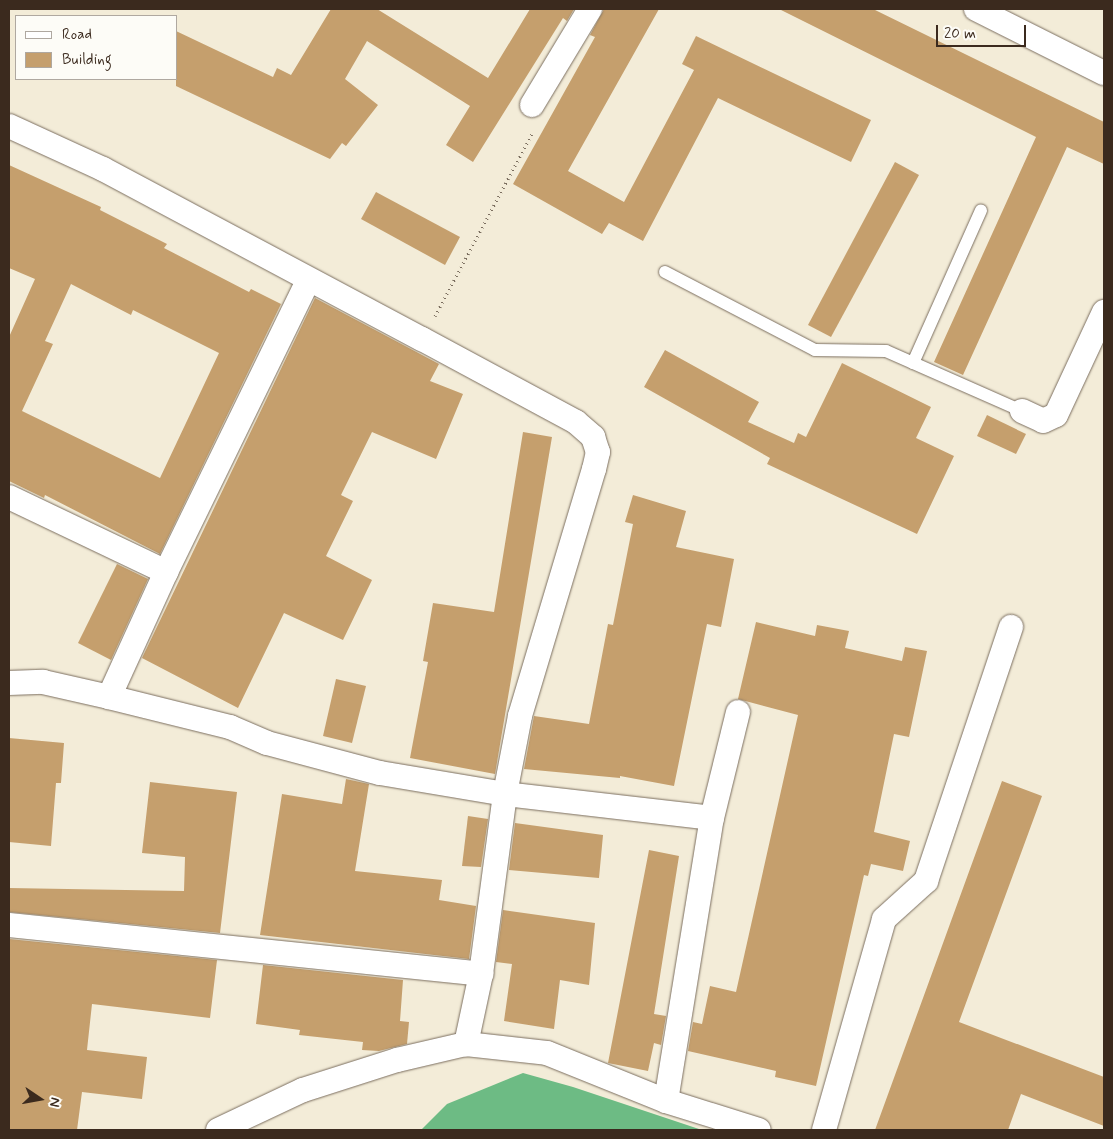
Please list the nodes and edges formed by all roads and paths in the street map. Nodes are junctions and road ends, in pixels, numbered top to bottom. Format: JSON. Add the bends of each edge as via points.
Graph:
{"nodes":[{"id":1,"x":590,"y":9,"type":"edge"},
{"id":2,"x":976,"y":9,"type":"edge"},
{"id":3,"x":1104,"y":73,"type":"edge"},
{"id":4,"x":532,"y":105,"type":"joint"},
{"id":5,"x":9,"y":126,"type":"edge"},
{"id":6,"x":982,"y":210,"type":"dead end"},
{"id":7,"x":665,"y":272,"type":"dead end"},
{"id":8,"x":308,"y":281,"type":"junction"},
{"id":9,"x":1104,"y":312,"type":"edge"},
{"id":10,"x":422,"y":338,"type":"junction"},
{"id":11,"x":913,"y":363,"type":"junction"},
{"id":12,"x":1022,"y":412,"type":"joint"},
{"id":13,"x":9,"y":497,"type":"edge"},
{"id":14,"x":166,"y":572,"type":"junction"},
{"id":15,"x":1012,"y":627,"type":"dead end"},
{"id":16,"x":9,"y":682,"type":"edge"},
{"id":17,"x":109,"y":697,"type":"junction"},
{"id":18,"x":738,"y":712,"type":"dead end"},
{"id":19,"x":505,"y":794,"type":"junction"},
{"id":20,"x":712,"y":818,"type":"junction"},
{"id":21,"x":9,"y":924,"type":"edge"},
{"id":22,"x":481,"y":974,"type":"junction"},
{"id":23,"x":466,"y":1044,"type":"junction"},
{"id":24,"x":666,"y":1101,"type":"junction"},
{"id":25,"x":218,"y":1130,"type":"edge"},
{"id":26,"x":759,"y":1130,"type":"edge"},
{"id":27,"x":824,"y":1130,"type":"edge"}],
"edges":[{"from":1,"to":4,"type":"street"},
{"from":2,"to":3,"type":"street"},
{"from":4,"to":10,"type":"path","via":[[538,122],[458,277]]},
{"from":5,"to":8,"type":"street","via":[[103,169]]},
{"from":6,"to":11,"type":"lane"},
{"from":7,"to":11,"type":"lane","via":[[815,350],[886,351]]},
{"from":8,"to":10,"type":"street"},
{"from":8,"to":14,"type":"street"},
{"from":9,"to":12,"type":"street","via":[[1056,415],[1043,421]]},
{"from":10,"to":19,"type":"street","via":[[576,422],[593,437],[598,452],[520,716]]},
{"from":11,"to":12,"type":"lane"},
{"from":13,"to":14,"type":"street"},
{"from":14,"to":17,"type":"street"},
{"from":15,"to":27,"type":"street","via":[[926,881],[884,918]]},
{"from":16,"to":17,"type":"street","via":[[43,682]]},
{"from":17,"to":19,"type":"street","via":[[230,727],[267,743],[380,773]]},
{"from":18,"to":20,"type":"street"},
{"from":19,"to":20,"type":"street"},
{"from":19,"to":22,"type":"street"},
{"from":20,"to":24,"type":"street"},
{"from":21,"to":22,"type":"street"},
{"from":22,"to":23,"type":"street"},
{"from":23,"to":24,"type":"street","via":[[546,1052]]},
{"from":23,"to":25,"type":"street","via":[[397,1060],[302,1090]]},
{"from":24,"to":26,"type":"street"}]}
